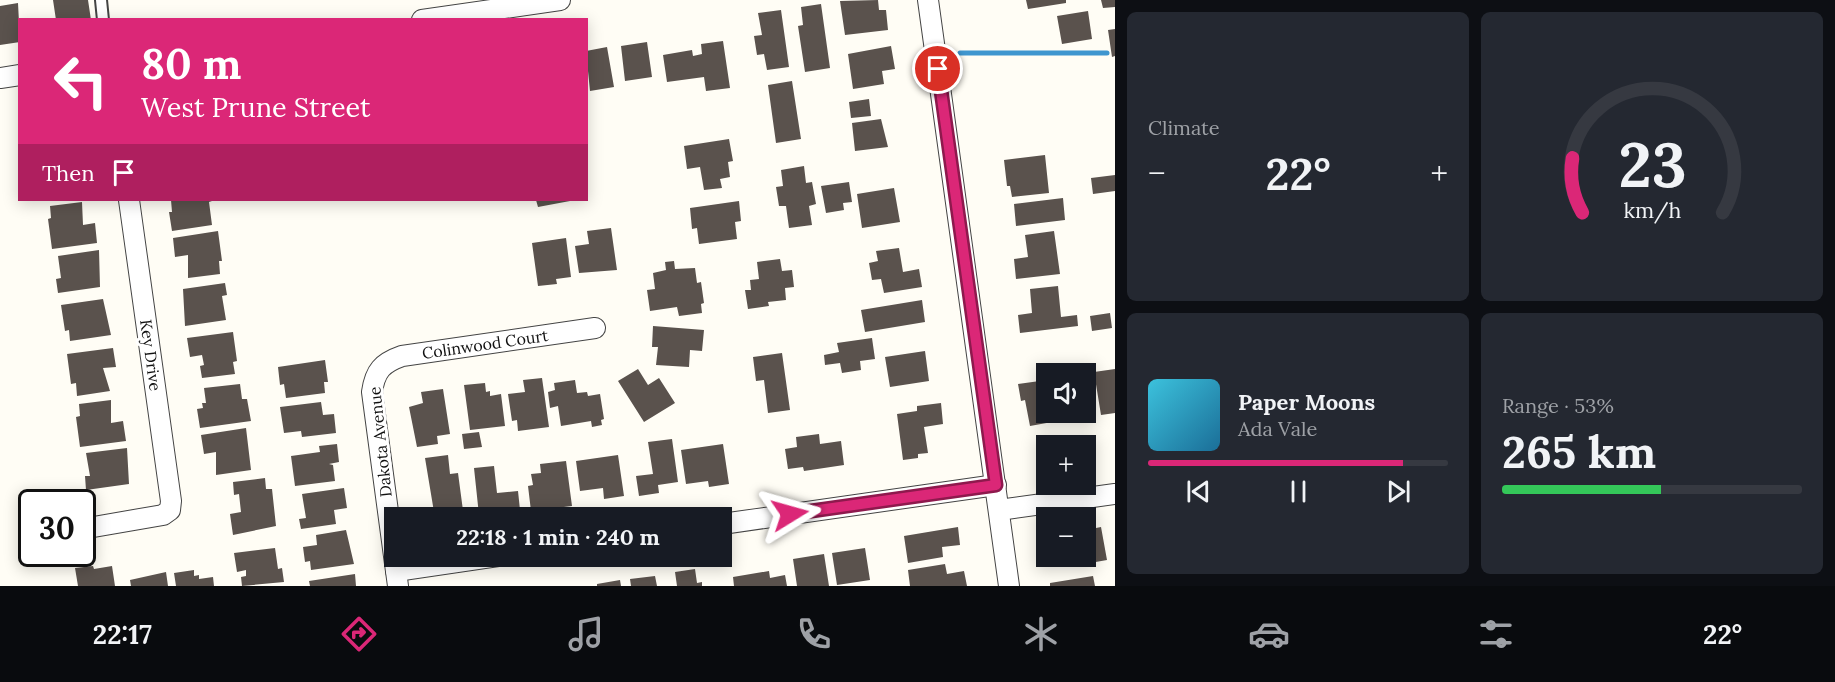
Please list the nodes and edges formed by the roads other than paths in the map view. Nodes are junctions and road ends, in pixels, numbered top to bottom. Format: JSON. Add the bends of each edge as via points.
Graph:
{"nodes":[{"id":1,"x":101,"y":0,"type":"edge"},
{"id":2,"x":560,"y":0,"type":"edge"},
{"id":3,"x":928,"y":0,"type":"edge"},
{"id":4,"x":104,"y":18,"type":"edge"},
{"id":5,"x":436,"y":18,"type":"edge"},
{"id":6,"x":18,"y":75,"type":"edge"},
{"id":7,"x":0,"y":78,"type":"edge"},
{"id":8,"x":129,"y":201,"type":"edge"},
{"id":9,"x":595,"y":328,"type":"dead end"},
{"id":10,"x":378,"y":369,"type":"joint"},
{"id":11,"x":996,"y":485,"type":"junction"},
{"id":12,"x":1115,"y":494,"type":"edge"},
{"id":13,"x":999,"y":510,"type":"junction"},
{"id":14,"x":732,"y":523,"type":"edge"},
{"id":15,"x":96,"y":527,"type":"edge"},
{"id":16,"x":450,"y":567,"type":"edge"},
{"id":17,"x":397,"y":579,"type":"edge"},
{"id":18,"x":1009,"y":586,"type":"edge"}],
"edges":[{"from":1,"to":4,"type":"lane"},
{"from":2,"to":5,"type":"street"},
{"from":3,"to":11,"type":"street"},
{"from":6,"to":7,"type":"street"},
{"from":8,"to":15,"type":"street","name":"Key Drive","via":[[170,510],[155,518]]},
{"from":9,"to":10,"type":"street","name":"Colinwood Court","via":[[402,356]]},
{"from":10,"to":17,"type":"street","name":"Dakota Avenue","via":[[372,393]]},
{"from":11,"to":13,"type":"street"},
{"from":11,"to":14,"type":"street"},
{"from":12,"to":13,"type":"street"},
{"from":13,"to":18,"type":"street"},
{"from":16,"to":17,"type":"street"}]}
